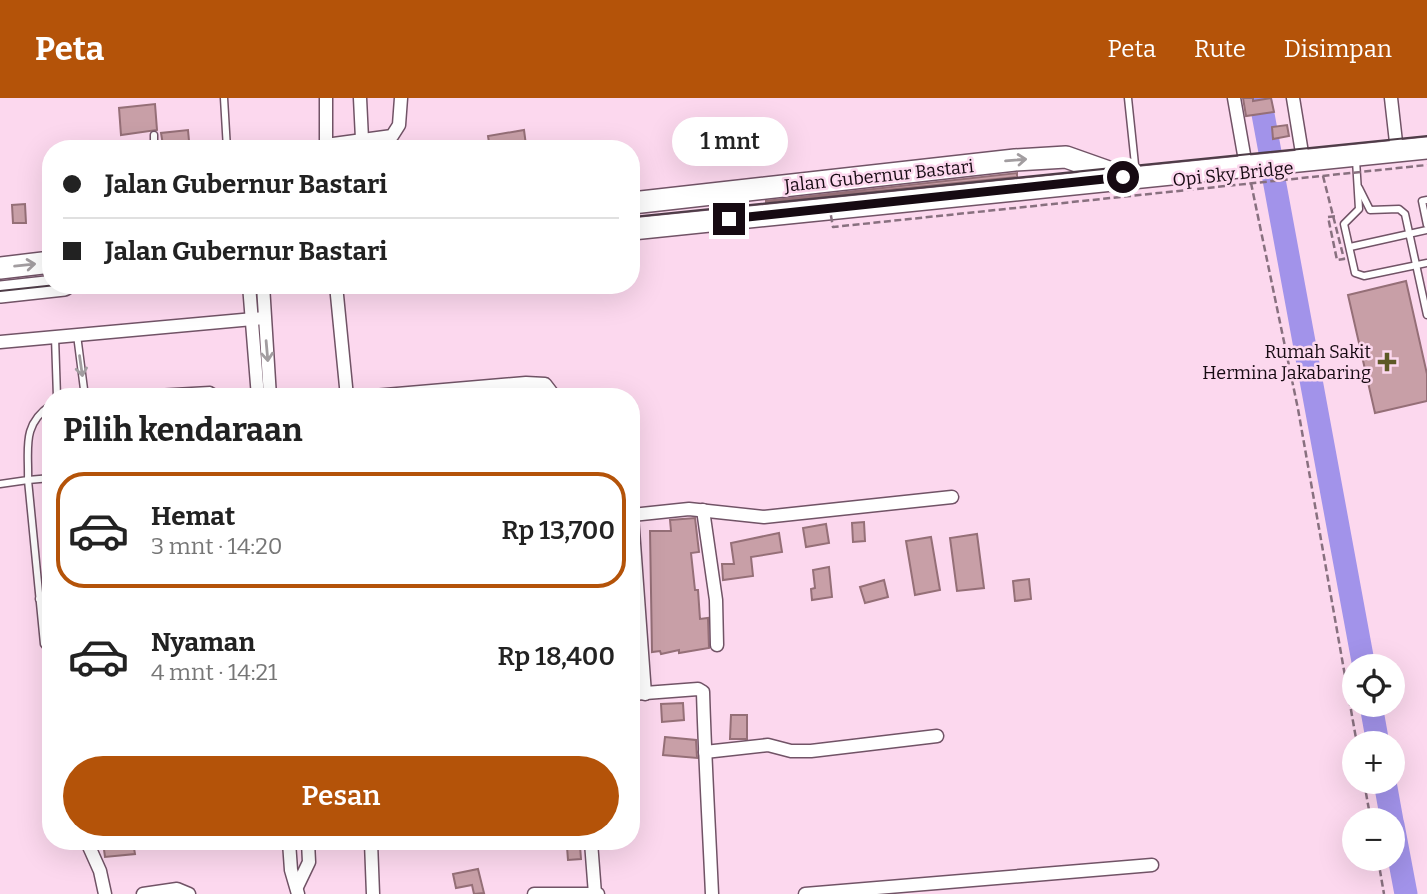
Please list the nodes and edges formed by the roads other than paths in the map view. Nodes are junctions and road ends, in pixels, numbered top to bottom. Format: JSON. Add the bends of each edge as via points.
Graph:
{"nodes":[{"id":1,"x":224,"y":98,"type":"edge"},
{"id":2,"x":326,"y":98,"type":"edge"},
{"id":3,"x":360,"y":98,"type":"edge"},
{"id":4,"x":401,"y":98,"type":"edge"},
{"id":5,"x":1128,"y":98,"type":"edge"},
{"id":6,"x":1234,"y":98,"type":"edge"},
{"id":7,"x":1293,"y":98,"type":"edge"},
{"id":8,"x":1391,"y":98,"type":"edge"},
{"id":9,"x":154,"y":135,"type":"dead end"},
{"id":10,"x":362,"y":139,"type":"junction"},
{"id":11,"x":154,"y":140,"type":"edge"},
{"id":12,"x":226,"y":140,"type":"edge"},
{"id":13,"x":326,"y":140,"type":"edge"},
{"id":14,"x":358,"y":140,"type":"edge"},
{"id":15,"x":1427,"y":148,"type":"edge"},
{"id":16,"x":1397,"y":151,"type":"junction"},
{"id":17,"x":1356,"y":154,"type":"junction"},
{"id":18,"x":1303,"y":159,"type":"junction"},
{"id":19,"x":1246,"y":166,"type":"junction"},
{"id":20,"x":1130,"y":176,"type":"junction"},
{"id":21,"x":1359,"y":188,"type":"junction"},
{"id":22,"x":679,"y":198,"type":"junction"},
{"id":23,"x":1427,"y":200,"type":"edge"},
{"id":24,"x":640,"y":202,"type":"edge"},
{"id":25,"x":1372,"y":211,"type":"junction"},
{"id":26,"x":1354,"y":215,"type":"junction"},
{"id":27,"x":676,"y":224,"type":"junction"},
{"id":28,"x":640,"y":228,"type":"edge"},
{"id":29,"x":1427,"y":228,"type":"edge"},
{"id":30,"x":1410,"y":234,"type":"junction"},
{"id":31,"x":1350,"y":247,"type":"junction"},
{"id":32,"x":42,"y":263,"type":"edge"},
{"id":33,"x":1427,"y":263,"type":"edge"},
{"id":34,"x":1418,"y":265,"type":"junction"},
{"id":35,"x":0,"y":268,"type":"edge"},
{"id":36,"x":42,"y":287,"type":"edge"},
{"id":37,"x":0,"y":292,"type":"edge"},
{"id":38,"x":253,"y":294,"type":"edge"},
{"id":39,"x":260,"y":294,"type":"edge"},
{"id":40,"x":337,"y":294,"type":"edge"},
{"id":41,"x":257,"y":304,"type":"junction"},
{"id":42,"x":1427,"y":315,"type":"edge"},
{"id":43,"x":258,"y":319,"type":"junction"},
{"id":44,"x":77,"y":335,"type":"junction"},
{"id":45,"x":55,"y":337,"type":"junction"},
{"id":46,"x":0,"y":342,"type":"edge"},
{"id":47,"x":57,"y":388,"type":"edge"},
{"id":48,"x":83,"y":388,"type":"edge"},
{"id":49,"x":258,"y":388,"type":"edge"},
{"id":50,"x":270,"y":388,"type":"edge"},
{"id":51,"x":346,"y":388,"type":"edge"},
{"id":52,"x":467,"y":388,"type":"edge"},
{"id":53,"x":548,"y":388,"type":"edge"},
{"id":54,"x":42,"y":413,"type":"edge"},
{"id":55,"x":42,"y":479,"type":"edge"},
{"id":56,"x":28,"y":480,"type":"junction"},
{"id":57,"x":0,"y":484,"type":"edge"},
{"id":58,"x":952,"y":497,"type":"dead end"},
{"id":59,"x":703,"y":510,"type":"junction"},
{"id":60,"x":640,"y":515,"type":"edge"},
{"id":61,"x":38,"y":599,"type":"junction"},
{"id":62,"x":42,"y":599,"type":"edge"},
{"id":63,"x":42,"y":629,"type":"edge"},
{"id":64,"x":717,"y":646,"type":"dead end"},
{"id":65,"x":640,"y":694,"type":"edge"},
{"id":66,"x":937,"y":736,"type":"dead end"},
{"id":67,"x":705,"y":752,"type":"junction"},
{"id":68,"x":91,"y":850,"type":"edge"},
{"id":69,"x":290,"y":850,"type":"edge"},
{"id":70,"x":308,"y":850,"type":"edge"},
{"id":71,"x":371,"y":850,"type":"edge"},
{"id":72,"x":592,"y":850,"type":"edge"},
{"id":73,"x":1152,"y":865,"type":"dead end"},
{"id":74,"x":298,"y":890,"type":"edge"},
{"id":75,"x":105,"y":894,"type":"edge"},
{"id":76,"x":144,"y":894,"type":"edge"},
{"id":77,"x":189,"y":894,"type":"edge"},
{"id":78,"x":373,"y":894,"type":"edge"},
{"id":79,"x":534,"y":894,"type":"edge"},
{"id":80,"x":597,"y":894,"type":"edge"},
{"id":81,"x":712,"y":894,"type":"edge"},
{"id":82,"x":805,"y":894,"type":"edge"}],
"edges":[{"from":1,"to":12,"type":"lane"},
{"from":2,"to":13,"type":"street"},
{"from":3,"to":10,"type":"street"},
{"from":4,"to":10,"type":"street","via":[[399,125],[392,136]]},
{"from":5,"to":20,"type":"lane"},
{"from":6,"to":19,"type":"street"},
{"from":7,"to":18,"type":"street"},
{"from":8,"to":16,"type":"street"},
{"from":9,"to":11,"type":"lane"},
{"from":10,"to":14,"type":"street"},
{"from":15,"to":16,"type":"highway","name":"Jalan Gubernur Bastari"},
{"from":16,"to":17,"type":"highway","name":"Jalan Gubernur Bastari"},
{"from":17,"to":18,"type":"highway","name":"Jalan Gubernur Bastari"},
{"from":17,"to":21,"type":"lane"},
{"from":18,"to":19,"type":"highway","name":"Jalan Gubernur Bastari"},
{"from":19,"to":20,"type":"highway","name":"Jalan Gubernur Bastari"},
{"from":22,"to":20,"type":"highway","name":"Jalan Gubernur Bastari","one_way":true,"via":[[1066,157]]},
{"from":20,"to":27,"type":"highway","name":"Jalan Gubernur Bastari"},
{"from":21,"to":25,"type":"lane"},
{"from":21,"to":26,"type":"lane","via":[[1359,209]]},
{"from":22,"to":24,"type":"highway","name":"Jalan Gubernur Bastari"},
{"from":22,"to":27,"type":"highway"},
{"from":23,"to":29,"type":"lane","via":[[1422,201]]},
{"from":25,"to":26,"type":"lane"},
{"from":25,"to":30,"type":"lane","via":[[1402,210]]},
{"from":26,"to":31,"type":"lane","via":[[1344,224]]},
{"from":27,"to":28,"type":"highway","name":"Jalan Gubernur Bastari"},
{"from":29,"to":30,"type":"lane"},
{"from":30,"to":31,"type":"lane"},
{"from":30,"to":34,"type":"lane"},
{"from":31,"to":34,"type":"lane","via":[[1354,270],[1361,276]]},
{"from":35,"to":32,"type":"highway","one_way":true},
{"from":33,"to":34,"type":"lane"},
{"from":34,"to":42,"type":"lane"},
{"from":36,"to":37,"type":"highway"},
{"from":38,"to":41,"type":"street"},
{"from":39,"to":41,"type":"street"},
{"from":40,"to":51,"type":"street"},
{"from":41,"to":43,"type":"street"},
{"from":43,"to":44,"type":"street"},
{"from":43,"to":49,"type":"street"},
{"from":43,"to":50,"type":"street","one_way":true},
{"from":44,"to":45,"type":"street"},
{"from":44,"to":48,"type":"lane","one_way":true},
{"from":45,"to":46,"type":"street"},
{"from":45,"to":47,"type":"lane"},
{"from":52,"to":53,"type":"street","via":[[526,383]]},
{"from":54,"to":56,"type":"lane","via":[[29,430]]},
{"from":55,"to":56,"type":"lane"},
{"from":56,"to":57,"type":"lane"},
{"from":56,"to":61,"type":"lane"},
{"from":58,"to":59,"type":"street","via":[[764,517]]},
{"from":59,"to":60,"type":"street"},
{"from":59,"to":64,"type":"street","via":[[716,600]]},
{"from":61,"to":62,"type":"lane"},
{"from":61,"to":63,"type":"lane"},
{"from":65,"to":67,"type":"street","via":[[701,690]]},
{"from":66,"to":67,"type":"street","via":[[811,751],[768,745]]},
{"from":67,"to":81,"type":"street"},
{"from":68,"to":75,"type":"street"},
{"from":69,"to":74,"type":"street"},
{"from":70,"to":74,"type":"street","via":[[309,862]]},
{"from":71,"to":78,"type":"street"},
{"from":72,"to":80,"type":"street"},
{"from":73,"to":82,"type":"street"},
{"from":76,"to":77,"type":"street","via":[[177,889]]},
{"from":79,"to":80,"type":"street"}]}
